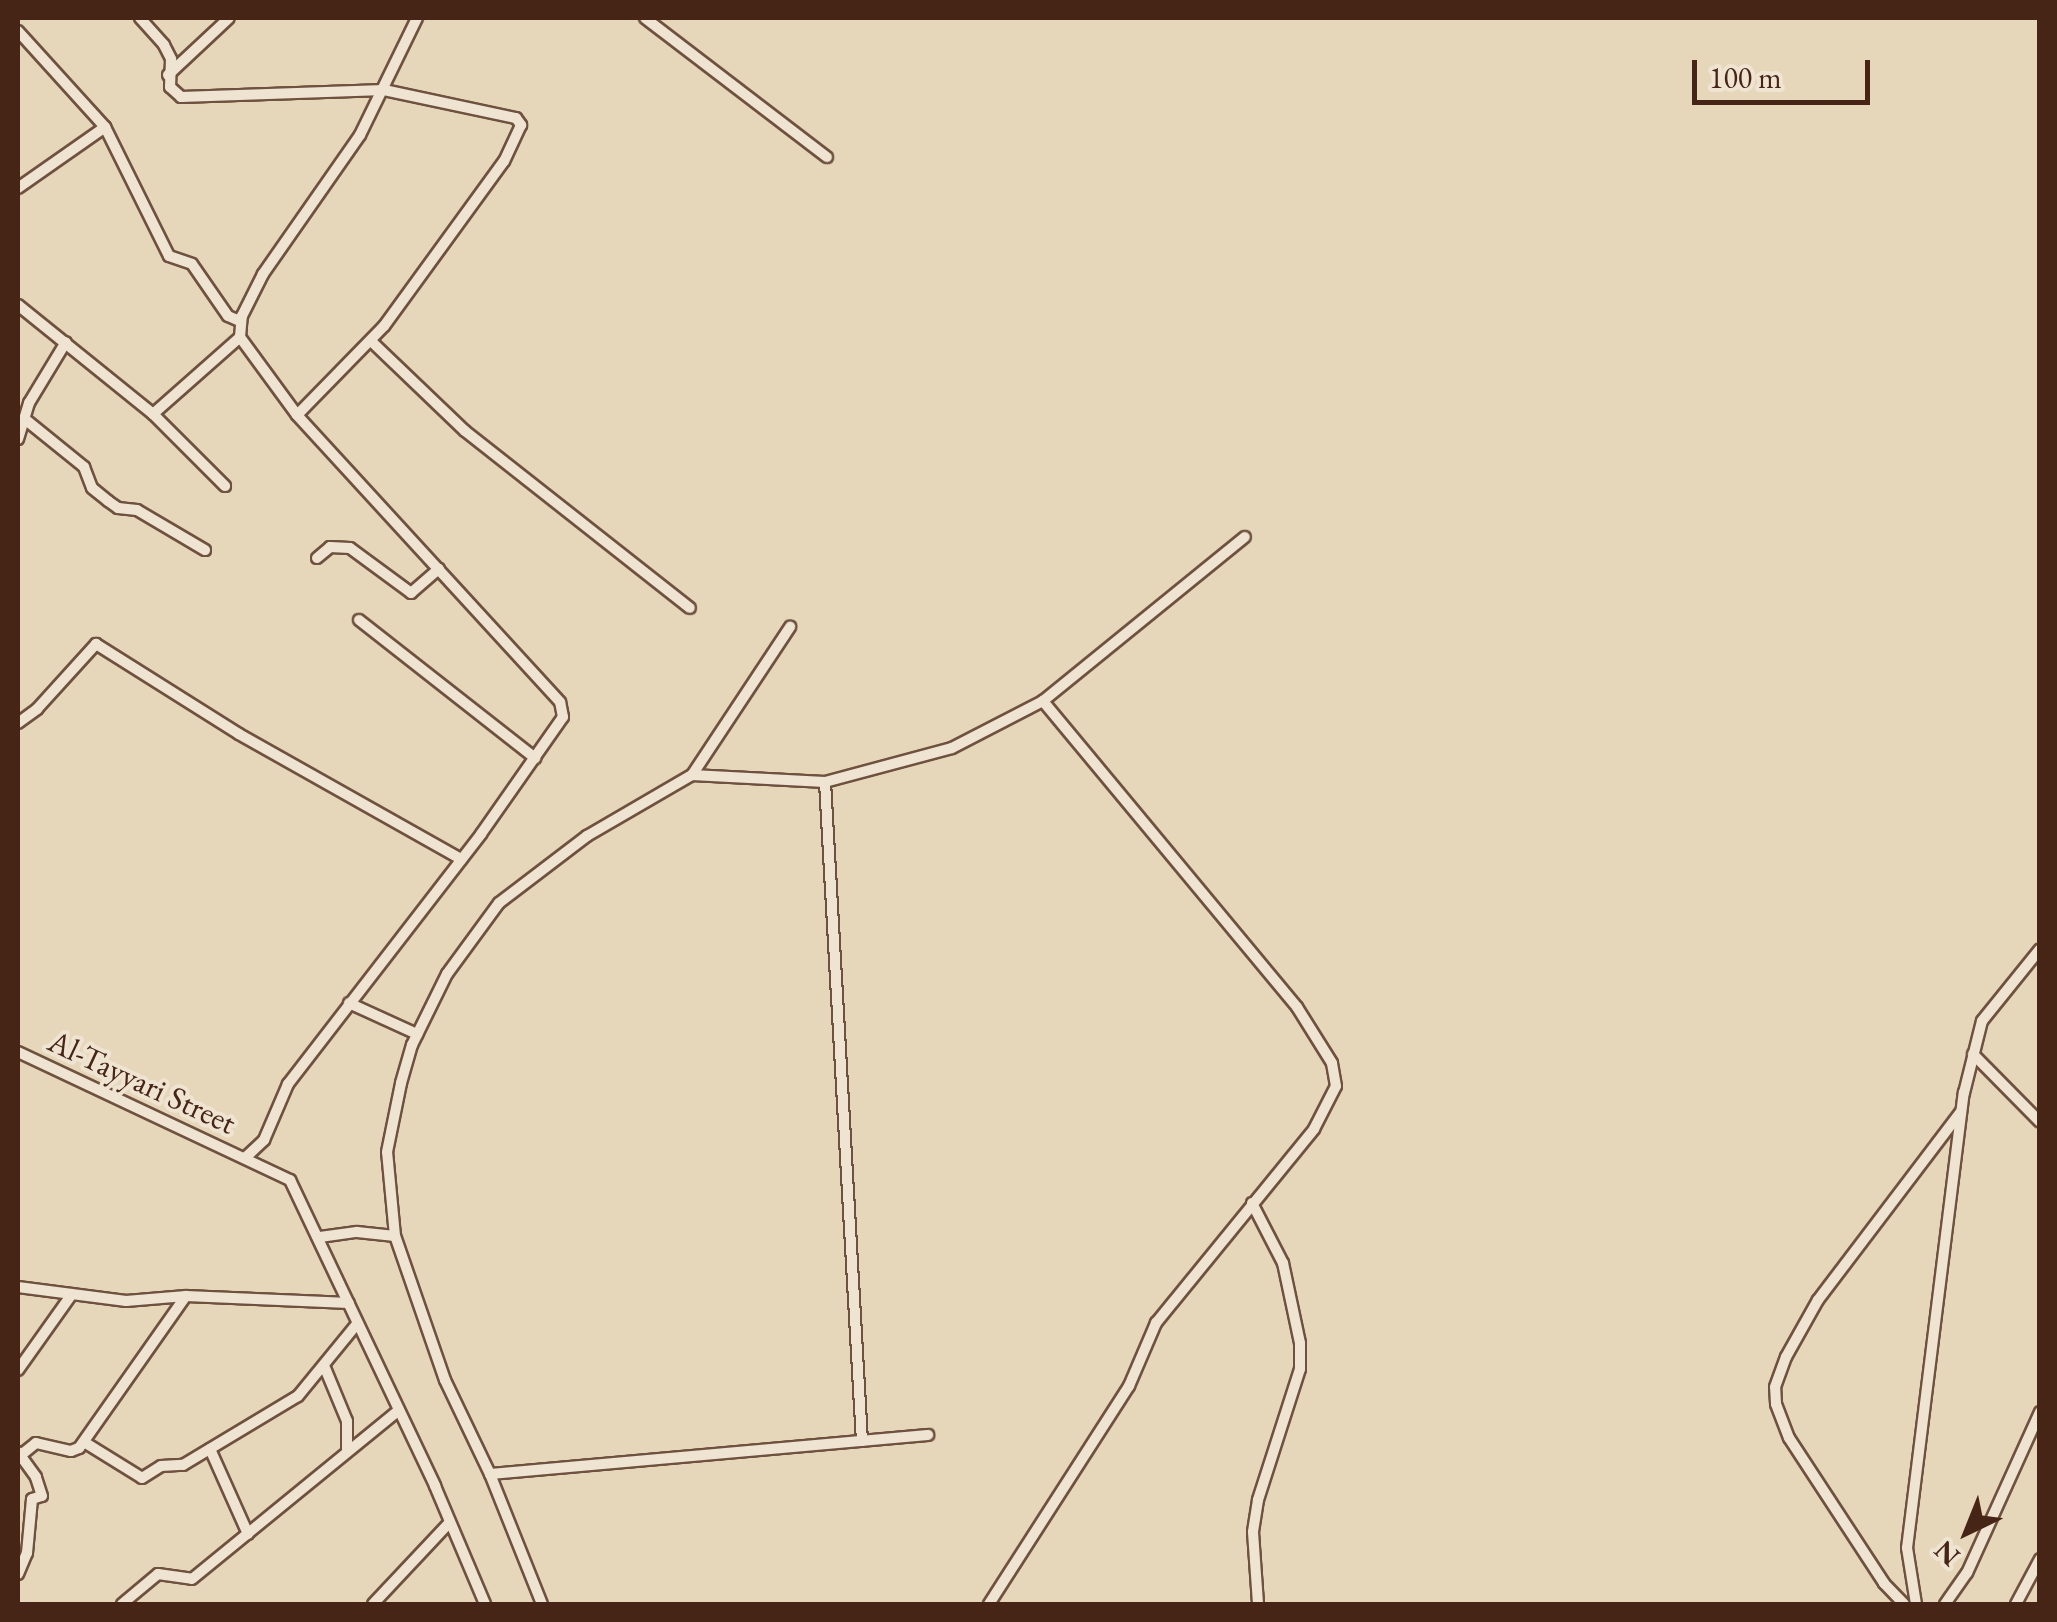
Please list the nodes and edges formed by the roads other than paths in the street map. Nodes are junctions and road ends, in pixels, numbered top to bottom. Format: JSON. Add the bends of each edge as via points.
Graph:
{"nodes":[{"id":1,"x":140,"y":18,"type":"edge"},
{"id":2,"x":229,"y":18,"type":"edge"},
{"id":3,"x":417,"y":18,"type":"edge"},
{"id":4,"x":645,"y":18,"type":"edge"},
{"id":5,"x":18,"y":31,"type":"edge"},
{"id":6,"x":168,"y":76,"type":"junction"},
{"id":7,"x":384,"y":90,"type":"junction"},
{"id":8,"x":105,"y":127,"type":"junction"},
{"id":9,"x":826,"y":157,"type":"dead end"},
{"id":10,"x":18,"y":188,"type":"edge"},
{"id":11,"x":18,"y":305,"type":"edge"},
{"id":12,"x":240,"y":322,"type":"junction"},
{"id":13,"x":240,"y":337,"type":"junction"},
{"id":14,"x":371,"y":341,"type":"junction"},
{"id":15,"x":66,"y":342,"type":"junction"},
{"id":16,"x":153,"y":414,"type":"junction"},
{"id":17,"x":297,"y":414,"type":"junction"},
{"id":18,"x":26,"y":420,"type":"junction"},
{"id":19,"x":18,"y":439,"type":"edge"},
{"id":20,"x":225,"y":486,"type":"dead end"},
{"id":21,"x":1245,"y":537,"type":"dead end"},
{"id":22,"x":205,"y":550,"type":"dead end"},
{"id":23,"x":317,"y":558,"type":"dead end"},
{"id":24,"x":439,"y":568,"type":"junction"},
{"id":25,"x":690,"y":608,"type":"dead end"},
{"id":26,"x":359,"y":620,"type":"dead end"},
{"id":27,"x":790,"y":627,"type":"dead end"},
{"id":28,"x":1043,"y":701,"type":"junction"},
{"id":29,"x":18,"y":723,"type":"edge"},
{"id":30,"x":535,"y":758,"type":"junction"},
{"id":31,"x":692,"y":775,"type":"junction"},
{"id":32,"x":825,"y":782,"type":"junction"},
{"id":33,"x":461,"y":860,"type":"junction"},
{"id":34,"x":2040,"y":949,"type":"edge"},
{"id":35,"x":350,"y":1002,"type":"junction"},
{"id":36,"x":417,"y":1034,"type":"junction"},
{"id":37,"x":18,"y":1052,"type":"edge"},
{"id":38,"x":1973,"y":1054,"type":"junction"},
{"id":39,"x":1961,"y":1112,"type":"junction"},
{"id":40,"x":2040,"y":1122,"type":"edge"},
{"id":41,"x":246,"y":1157,"type":"junction"},
{"id":42,"x":1252,"y":1203,"type":"junction"},
{"id":43,"x":395,"y":1236,"type":"junction"},
{"id":44,"x":320,"y":1237,"type":"junction"},
{"id":45,"x":18,"y":1287,"type":"edge"},
{"id":46,"x":72,"y":1294,"type":"junction"},
{"id":47,"x":186,"y":1296,"type":"junction"},
{"id":48,"x":349,"y":1302,"type":"junction"},
{"id":49,"x":356,"y":1324,"type":"junction"},
{"id":50,"x":325,"y":1368,"type":"junction"},
{"id":51,"x":18,"y":1370,"type":"edge"},
{"id":52,"x":399,"y":1410,"type":"junction"},
{"id":53,"x":2040,"y":1412,"type":"edge"},
{"id":54,"x":928,"y":1436,"type":"dead end"},
{"id":55,"x":862,"y":1440,"type":"junction"},
{"id":56,"x":84,"y":1442,"type":"junction"},
{"id":57,"x":210,"y":1449,"type":"junction"},
{"id":58,"x":347,"y":1449,"type":"junction"},
{"id":59,"x":19,"y":1453,"type":"edge"},
{"id":60,"x":490,"y":1474,"type":"junction"},
{"id":61,"x":450,"y":1522,"type":"junction"},
{"id":62,"x":248,"y":1534,"type":"junction"},
{"id":63,"x":2040,"y":1558,"type":"edge"},
{"id":64,"x":18,"y":1574,"type":"edge"},
{"id":65,"x":122,"y":1604,"type":"edge"},
{"id":66,"x":373,"y":1604,"type":"edge"},
{"id":67,"x":485,"y":1604,"type":"edge"},
{"id":68,"x":542,"y":1604,"type":"edge"},
{"id":69,"x":989,"y":1604,"type":"edge"},
{"id":70,"x":1258,"y":1604,"type":"edge"},
{"id":71,"x":1904,"y":1604,"type":"edge"},
{"id":72,"x":1916,"y":1604,"type":"edge"},
{"id":73,"x":1945,"y":1604,"type":"edge"},
{"id":74,"x":2016,"y":1604,"type":"edge"}],
"edges":[{"from":1,"to":6,"type":"street","via":[[171,59]]},
{"from":2,"to":6,"type":"street"},
{"from":3,"to":7,"type":"street"},
{"from":4,"to":9,"type":"street"},
{"from":5,"to":8,"type":"street"},
{"from":6,"to":7,"type":"street","via":[[181,97]]},
{"from":7,"to":12,"type":"street"},
{"from":7,"to":14,"type":"street","via":[[516,118],[521,126],[504,161]]},
{"from":8,"to":10,"type":"street"},
{"from":8,"to":12,"type":"street","via":[[169,256],[192,264],[228,316]]},
{"from":11,"to":15,"type":"street"},
{"from":12,"to":13,"type":"street"},
{"from":13,"to":16,"type":"street"},
{"from":13,"to":17,"type":"street"},
{"from":14,"to":17,"type":"street"},
{"from":14,"to":25,"type":"street","via":[[465,432]]},
{"from":15,"to":16,"type":"street"},
{"from":15,"to":18,"type":"street","via":[[29,403]]},
{"from":16,"to":20,"type":"street"},
{"from":17,"to":24,"type":"street"},
{"from":18,"to":19,"type":"street"},
{"from":18,"to":22,"type":"street","via":[[84,467],[92,488],[108,502],[136,510]]},
{"from":21,"to":28,"type":"street"},
{"from":23,"to":24,"type":"street","via":[[330,547],[350,548],[411,592]]},
{"from":24,"to":30,"type":"street","via":[[560,702],[562,723]]},
{"from":26,"to":30,"type":"street"},
{"from":27,"to":31,"type":"street"},
{"from":28,"to":32,"type":"street","via":[[952,748]]},
{"from":28,"to":42,"type":"street","via":[[1268,970],[1332,1063],[1336,1086],[1328,1108]]},
{"from":29,"to":33,"type":"street","via":[[96,644]]},
{"from":30,"to":33,"type":"street"},
{"from":31,"to":32,"type":"street"},
{"from":31,"to":36,"type":"street","via":[[587,836],[499,903],[447,974]]},
{"from":32,"to":55,"type":"street"},
{"from":33,"to":35,"type":"street"},
{"from":34,"to":38,"type":"street","via":[[1988,1011]]},
{"from":35,"to":36,"type":"street"},
{"from":35,"to":41,"type":"street","via":[[288,1084],[264,1140]]},
{"from":36,"to":43,"type":"street","via":[[387,1152]]},
{"from":37,"to":41,"type":"street","name":"Al-Tayyari Street"},
{"from":38,"to":39,"type":"street"},
{"from":38,"to":40,"type":"street"},
{"from":39,"to":71,"type":"street","via":[[1818,1300],[1776,1387],[1789,1438]]},
{"from":39,"to":72,"type":"street","via":[[1908,1548]]},
{"from":41,"to":44,"type":"street","name":"Al-Tayyari Street","via":[[290,1180]]},
{"from":42,"to":69,"type":"street","via":[[1156,1324],[1128,1386]]},
{"from":42,"to":70,"type":"street","via":[[1283,1263],[1300,1343],[1300,1369],[1258,1500]]},
{"from":43,"to":44,"type":"street"},
{"from":43,"to":60,"type":"street","via":[[444,1380]]},
{"from":44,"to":48,"type":"street","name":"Al-Tayyari Street"},
{"from":45,"to":46,"type":"street"},
{"from":46,"to":47,"type":"street","via":[[126,1301]]},
{"from":46,"to":51,"type":"street"},
{"from":47,"to":48,"type":"street"},
{"from":47,"to":56,"type":"street"},
{"from":48,"to":49,"type":"street","name":"Al-Tayyari Street"},
{"from":49,"to":50,"type":"street"},
{"from":49,"to":52,"type":"street","name":"Al-Tayyari Street"},
{"from":50,"to":57,"type":"street","via":[[272,1415]]},
{"from":50,"to":58,"type":"street","via":[[347,1422]]},
{"from":52,"to":58,"type":"street"},
{"from":52,"to":61,"type":"street","name":"Al-Tayyari Street"},
{"from":53,"to":73,"type":"street","via":[[1967,1574]]},
{"from":54,"to":55,"type":"street"},
{"from":55,"to":60,"type":"street"},
{"from":56,"to":57,"type":"street","via":[[142,1478]]},
{"from":56,"to":59,"type":"street","via":[[71,1450],[33,1444]]},
{"from":57,"to":62,"type":"street"},
{"from":58,"to":62,"type":"street"},
{"from":59,"to":64,"type":"street","via":[[42,1496],[32,1500]]},
{"from":60,"to":68,"type":"street"},
{"from":61,"to":66,"type":"street"},
{"from":61,"to":67,"type":"street","name":"Al-Tayyari Street"},
{"from":62,"to":65,"type":"street","via":[[192,1579],[158,1574]]},
{"from":63,"to":74,"type":"street"}]}
